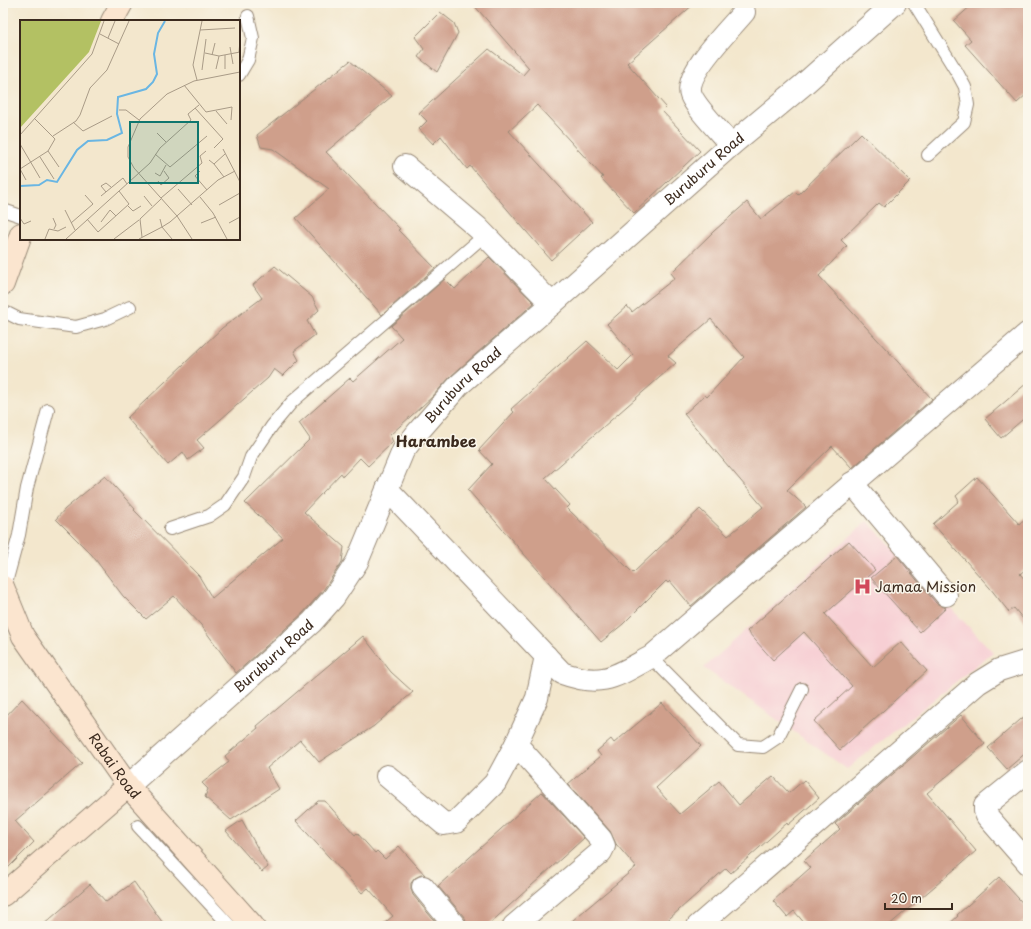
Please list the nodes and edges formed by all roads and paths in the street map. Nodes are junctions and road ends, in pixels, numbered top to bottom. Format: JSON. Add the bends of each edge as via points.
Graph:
{"nodes":[{"id":1,"x":122,"y":3,"type":"edge"},
{"id":2,"x":895,"y":3,"type":"edge"},
{"id":3,"x":914,"y":3,"type":"edge"},
{"id":4,"x":744,"y":12,"type":"dead end"},
{"id":5,"x":248,"y":16,"type":"dead end"},
{"id":6,"x":113,"y":20,"type":"edge"},
{"id":7,"x":240,"y":73,"type":"edge"},
{"id":8,"x":731,"y":145,"type":"junction"},
{"id":9,"x":928,"y":155,"type":"dead end"},
{"id":10,"x":405,"y":166,"type":"dead end"},
{"id":11,"x":3,"y":210,"type":"edge"},
{"id":12,"x":20,"y":216,"type":"edge"},
{"id":13,"x":485,"y":235,"type":"junction"},
{"id":14,"x":20,"y":237,"type":"edge"},
{"id":15,"x":3,"y":284,"type":"edge"},
{"id":16,"x":552,"y":304,"type":"junction"},
{"id":17,"x":130,"y":307,"type":"dead end"},
{"id":18,"x":3,"y":311,"type":"edge"},
{"id":19,"x":1028,"y":333,"type":"edge"},
{"id":20,"x":48,"y":410,"type":"dead end"},
{"id":21,"x":852,"y":483,"type":"junction"},
{"id":22,"x":387,"y":490,"type":"junction"},
{"id":23,"x":170,"y":529,"type":"dead end"},
{"id":24,"x":4,"y":589,"type":"edge"},
{"id":25,"x":946,"y":594,"type":"dead end"},
{"id":26,"x":546,"y":656,"type":"junction"},
{"id":27,"x":651,"y":657,"type":"junction"},
{"id":28,"x":1028,"y":661,"type":"edge"},
{"id":29,"x":802,"y":689,"type":"dead end"},
{"id":30,"x":516,"y":744,"type":"junction"},
{"id":31,"x":1028,"y":771,"type":"edge"},
{"id":32,"x":387,"y":776,"type":"dead end"},
{"id":33,"x":128,"y":786,"type":"junction"},
{"id":34,"x":138,"y":826,"type":"dead end"},
{"id":35,"x":1028,"y":863,"type":"edge"},
{"id":36,"x":423,"y":887,"type":"dead end"},
{"id":37,"x":3,"y":895,"type":"edge"},
{"id":38,"x":230,"y":926,"type":"edge"},
{"id":39,"x":253,"y":926,"type":"edge"},
{"id":40,"x":455,"y":926,"type":"edge"},
{"id":41,"x":514,"y":926,"type":"edge"},
{"id":42,"x":698,"y":926,"type":"edge"}],
"edges":[{"from":1,"to":6,"type":"main road"},
{"from":2,"to":8,"type":"street","name":"Buruburu Road"},
{"from":3,"to":9,"type":"lane","via":[[965,87],[968,105],[964,122]]},
{"from":4,"to":8,"type":"street","via":[[706,56],[690,84],[690,94],[695,102]]},
{"from":5,"to":7,"type":"lane","via":[[254,38],[248,60]]},
{"from":8,"to":16,"type":"street","name":"Buruburu Road"},
{"from":10,"to":13,"type":"street"},
{"from":11,"to":12,"type":"lane"},
{"from":13,"to":16,"type":"street"},
{"from":13,"to":23,"type":"lane","via":[[292,402],[251,457],[244,477],[224,505],[209,516]]},
{"from":14,"to":15,"type":"main road"},
{"from":16,"to":22,"type":"street","name":"Buruburu Road","via":[[459,385],[403,451]]},
{"from":17,"to":18,"type":"lane","via":[[105,320],[76,327],[19,320]]},
{"from":19,"to":21,"type":"street"},
{"from":20,"to":24,"type":"lane"},
{"from":21,"to":25,"type":"street"},
{"from":21,"to":27,"type":"street"},
{"from":22,"to":26,"type":"street"},
{"from":22,"to":33,"type":"street","name":"Buruburu Road","via":[[357,562],[334,597],[312,622]]},
{"from":24,"to":33,"type":"main road","name":"Rabai Road","via":[[23,636]]},
{"from":26,"to":27,"type":"street","via":[[562,673],[578,679],[593,680],[614,677]]},
{"from":26,"to":30,"type":"street","via":[[537,698]]},
{"from":27,"to":29,"type":"lane","via":[[738,745],[763,747],[778,737]]},
{"from":28,"to":42,"type":"street","via":[[999,670],[978,683]]},
{"from":30,"to":32,"type":"street","via":[[495,783],[456,822],[444,824]]},
{"from":30,"to":41,"type":"street","via":[[601,839],[604,846],[601,852]]},
{"from":31,"to":35,"type":"street","via":[[985,806],[985,811]]},
{"from":33,"to":37,"type":"main road","name":"Buruburu Road"},
{"from":33,"to":39,"type":"main road","name":"Rabai Road"},
{"from":34,"to":38,"type":"lane"},
{"from":36,"to":40,"type":"street"}]}
